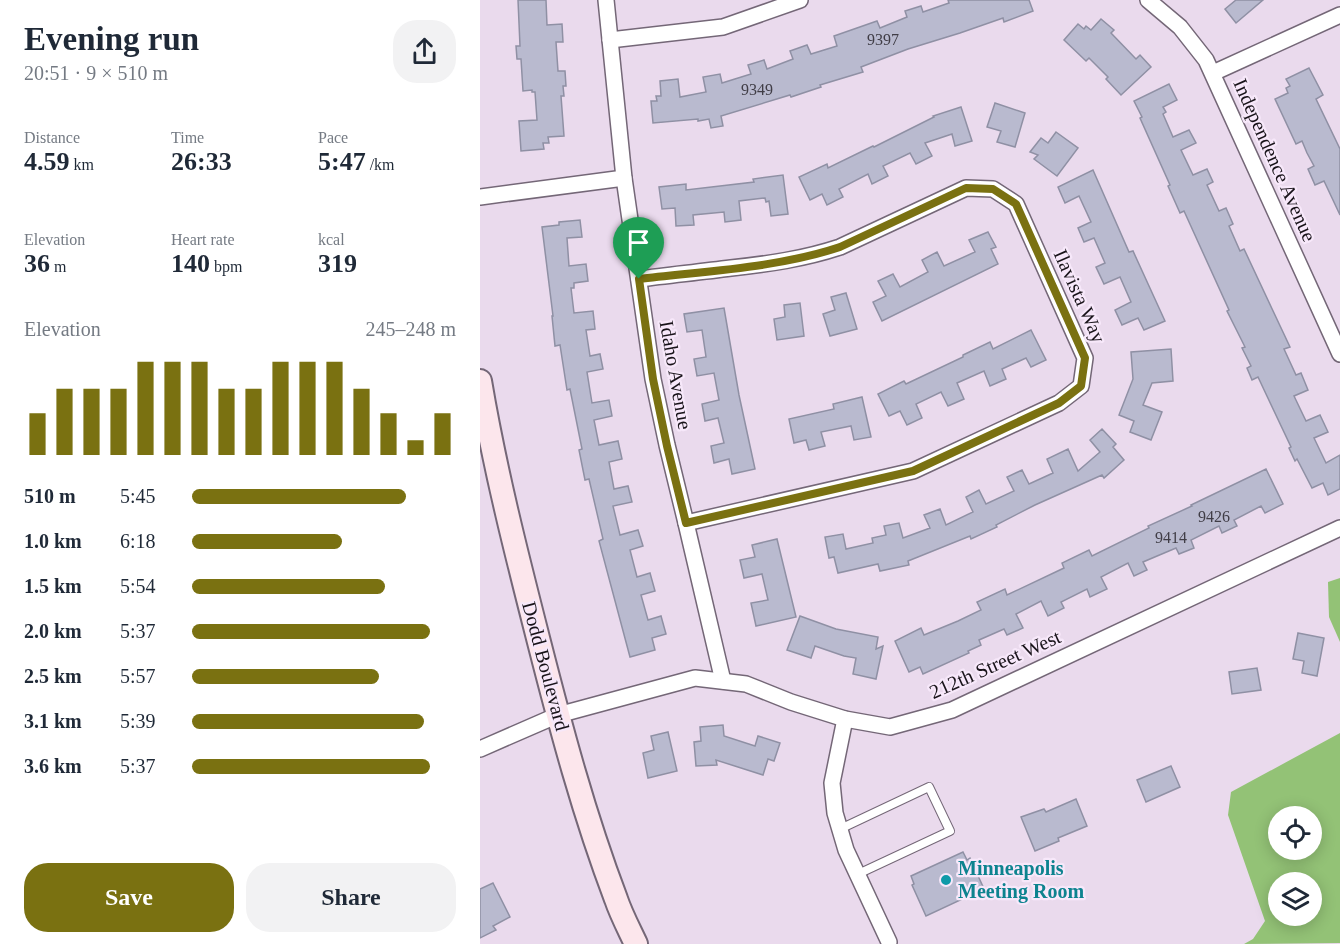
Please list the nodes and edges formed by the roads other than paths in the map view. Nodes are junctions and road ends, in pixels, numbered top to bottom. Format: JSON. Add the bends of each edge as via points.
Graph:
{"nodes":[{"id":1,"x":606,"y":0,"type":"edge"},
{"id":2,"x":800,"y":0,"type":"edge"},
{"id":3,"x":1148,"y":0,"type":"edge"},
{"id":4,"x":1340,"y":15,"type":"edge"},
{"id":5,"x":610,"y":40,"type":"junction"},
{"id":6,"x":1213,"y":73,"type":"junction"},
{"id":7,"x":624,"y":178,"type":"junction"},
{"id":8,"x":480,"y":197,"type":"edge"},
{"id":9,"x":639,"y":279,"type":"junction"},
{"id":10,"x":1340,"y":354,"type":"edge"},
{"id":11,"x":480,"y":381,"type":"edge"},
{"id":12,"x":686,"y":523,"type":"junction"},
{"id":13,"x":1340,"y":528,"type":"edge"},
{"id":14,"x":723,"y":681,"type":"junction"},
{"id":15,"x":558,"y":714,"type":"junction"},
{"id":16,"x":845,"y":719,"type":"junction"},
{"id":17,"x":480,"y":749,"type":"edge"},
{"id":18,"x":840,"y":829,"type":"junction"},
{"id":19,"x":858,"y":874,"type":"junction"},
{"id":20,"x":889,"y":942,"type":"dead end"},
{"id":21,"x":636,"y":944,"type":"edge"}],
"edges":[{"from":1,"to":5,"type":"street","name":"Idaho Avenue"},
{"from":2,"to":5,"type":"street","via":[[723,27]]},
{"from":3,"to":6,"type":"street","name":"Independence Avenue","via":[[1180,27]]},
{"from":4,"to":6,"type":"street"},
{"from":5,"to":7,"type":"street","name":"Idaho Avenue"},
{"from":6,"to":10,"type":"street","name":"Independence Avenue"},
{"from":7,"to":8,"type":"street"},
{"from":7,"to":9,"type":"street","name":"Idaho Avenue"},
{"from":9,"to":12,"type":"street","name":"Idaho Avenue","via":[[653,379]]},
{"from":9,"to":12,"type":"street","name":"Ilavista Way","via":[[769,264],[823,253],[966,188],[993,189],[1016,204],[1085,358],[1081,386],[1059,403],[913,471]]},
{"from":11,"to":15,"type":"main road","name":"Dodd Boulevard","via":[[506,514]]},
{"from":12,"to":14,"type":"street","name":"Idaho Avenue"},
{"from":13,"to":16,"type":"street","name":"212th Street West","via":[[952,710],[890,728]]},
{"from":14,"to":15,"type":"street","name":"212th Street West","via":[[695,678]]},
{"from":14,"to":16,"type":"street","name":"212th Street West","via":[[746,684]]},
{"from":15,"to":17,"type":"street","name":"212th Street West"},
{"from":15,"to":21,"type":"main road","name":"Dodd Boulevard","via":[[586,812],[616,900]]},
{"from":16,"to":18,"type":"street","via":[[832,783]]},
{"from":18,"to":19,"type":"street"},
{"from":18,"to":19,"type":"lane","via":[[929,787],[950,831]]},
{"from":19,"to":20,"type":"street"}]}
